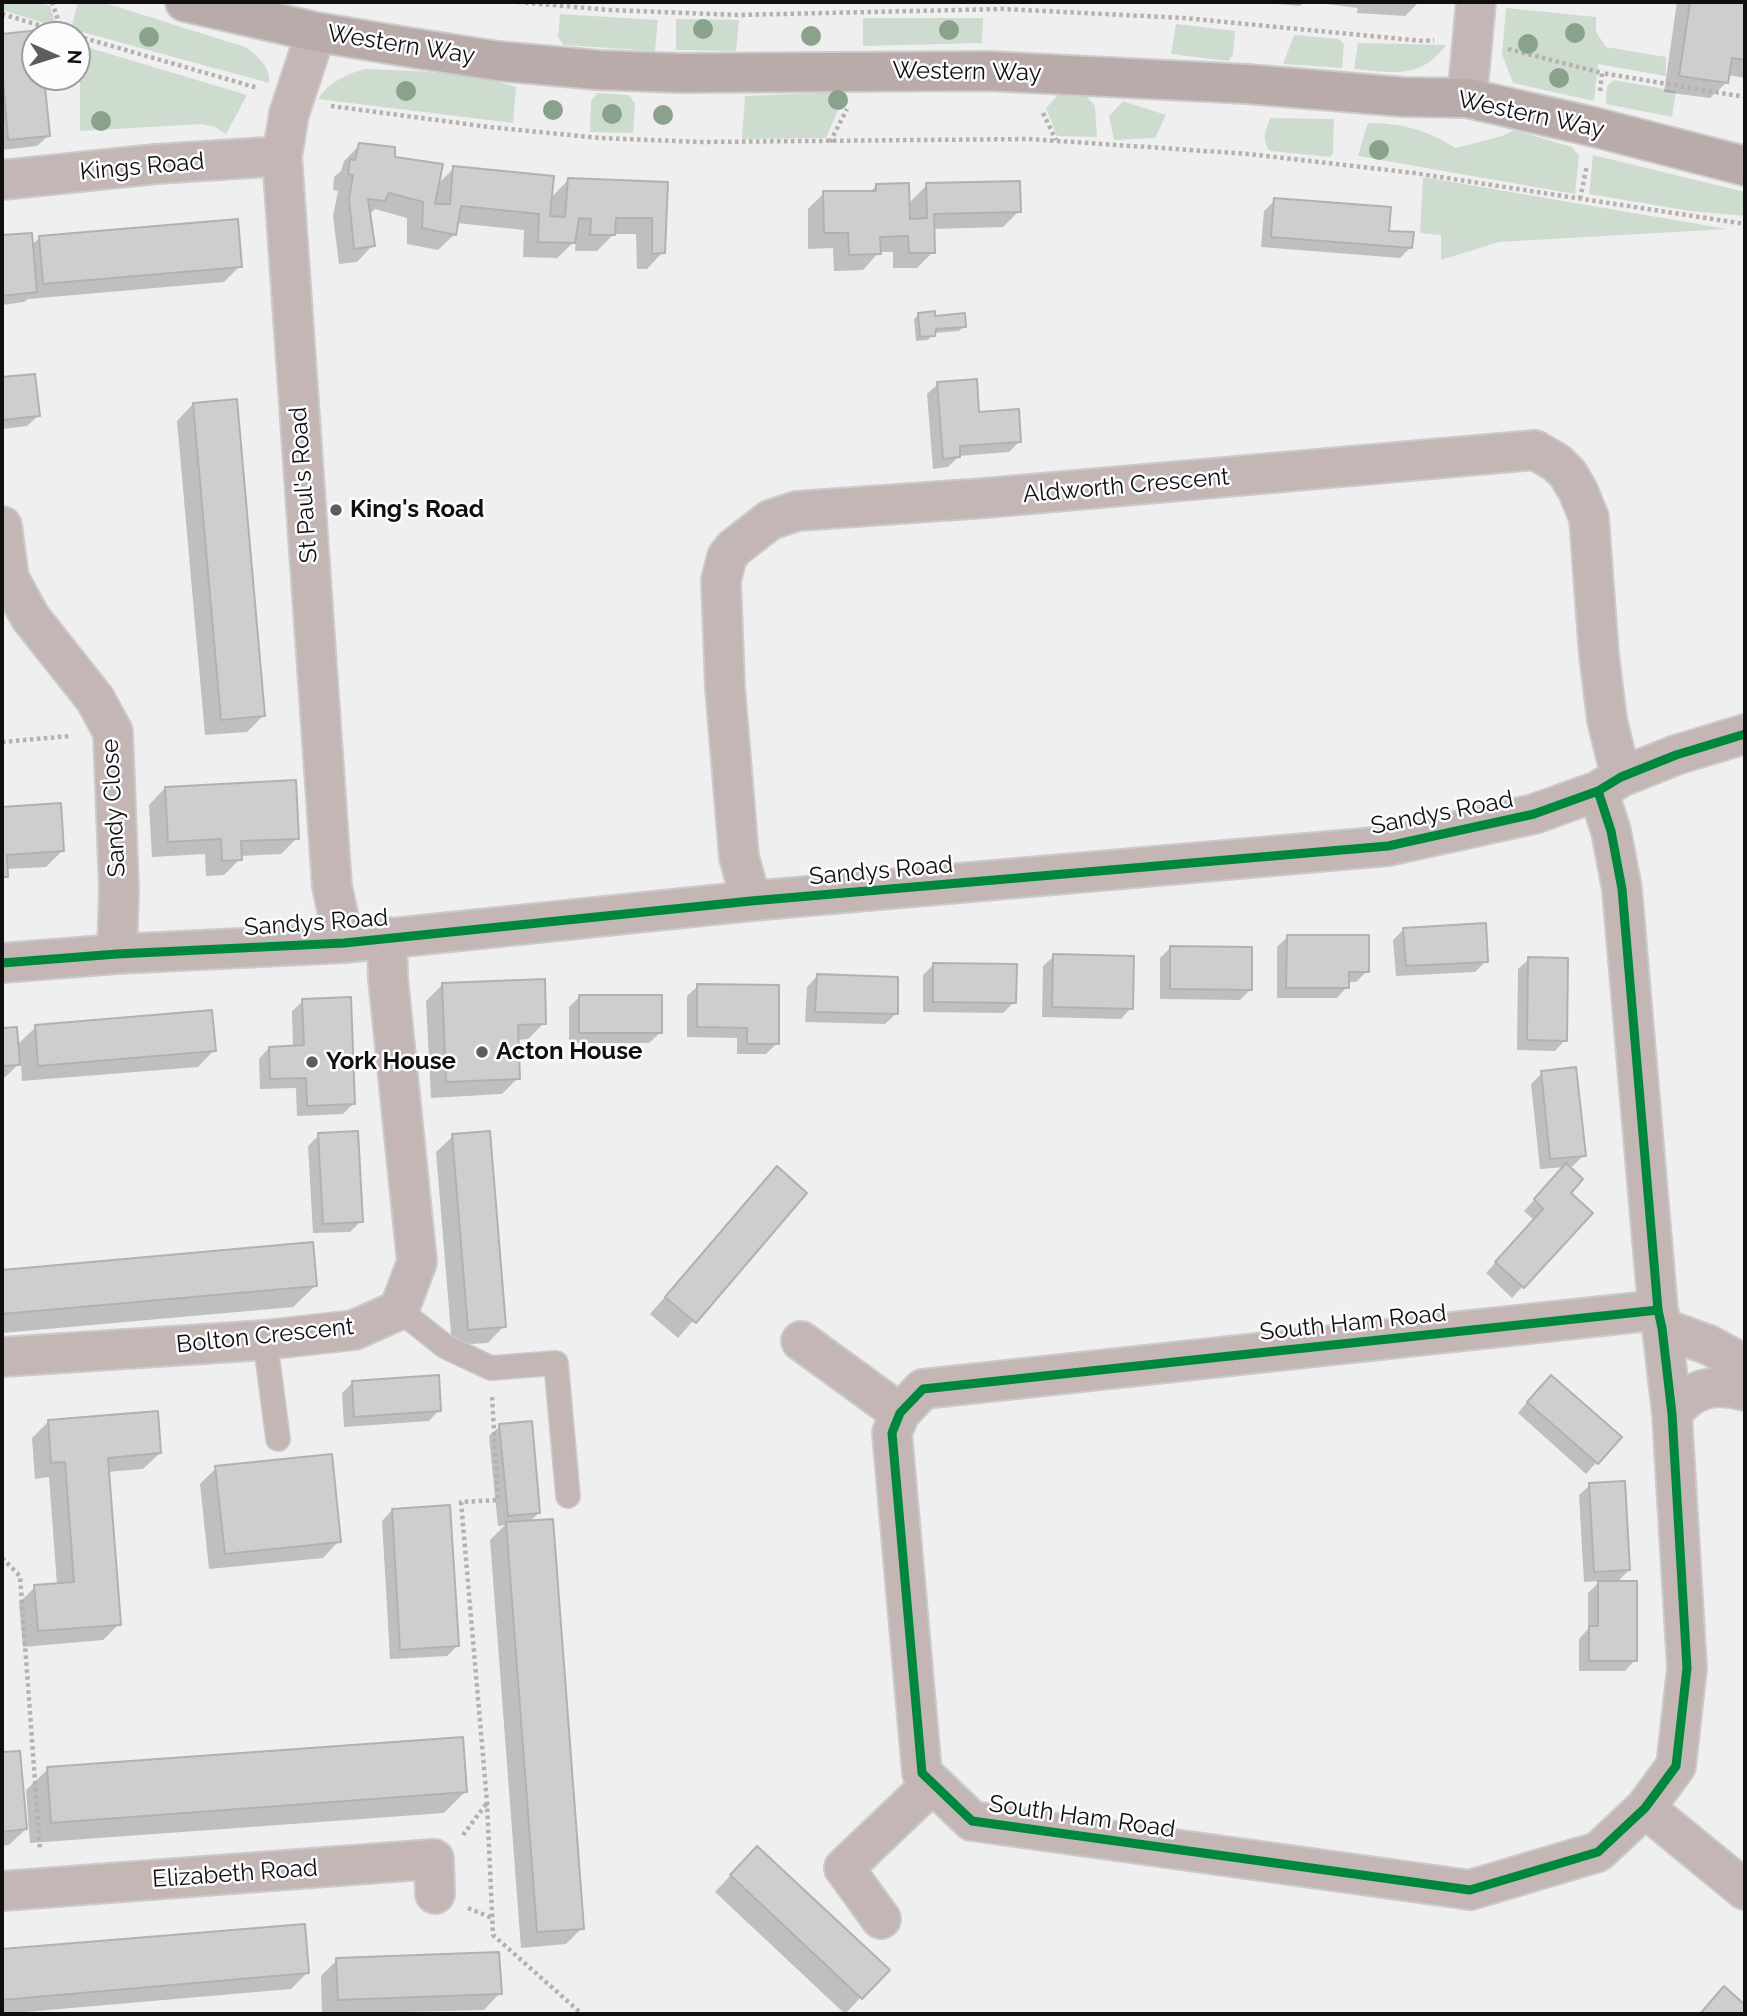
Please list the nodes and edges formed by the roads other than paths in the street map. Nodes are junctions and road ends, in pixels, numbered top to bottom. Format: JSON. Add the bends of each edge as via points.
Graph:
{"nodes":[{"id":1,"x":185,"y":2,"type":"edge"},
{"id":2,"x":1476,"y":2,"type":"edge"},
{"id":3,"x":316,"y":32,"type":"junction"},
{"id":4,"x":1467,"y":98,"type":"junction"},
{"id":5,"x":282,"y":156,"type":"junction"},
{"id":6,"x":1745,"y":166,"type":"edge"},
{"id":7,"x":2,"y":180,"type":"edge"},
{"id":8,"x":2,"y":526,"type":"edge"},
{"id":9,"x":1745,"y":734,"type":"edge"},
{"id":10,"x":1609,"y":784,"type":"junction"},
{"id":11,"x":751,"y":901,"type":"junction"},
{"id":12,"x":387,"y":937,"type":"junction"},
{"id":13,"x":344,"y":943,"type":"junction"},
{"id":14,"x":117,"y":954,"type":"junction"},
{"id":15,"x":2,"y":963,"type":"edge"},
{"id":16,"x":399,"y":1310,"type":"junction"},
{"id":17,"x":1660,"y":1319,"type":"junction"},
{"id":18,"x":265,"y":1340,"type":"junction"},
{"id":19,"x":801,"y":1341,"type":"dead end"},
{"id":20,"x":2,"y":1357,"type":"edge"},
{"id":21,"x":1745,"y":1365,"type":"edge"},
{"id":22,"x":1745,"y":1391,"type":"edge"},
{"id":23,"x":900,"y":1413,"type":"junction"},
{"id":24,"x":1672,"y":1414,"type":"junction"},
{"id":25,"x":278,"y":1440,"type":"dead end"},
{"id":26,"x":568,"y":1496,"type":"dead end"},
{"id":27,"x":932,"y":1784,"type":"junction"},
{"id":28,"x":1645,"y":1808,"type":"junction"},
{"id":29,"x":1745,"y":1890,"type":"edge"},
{"id":30,"x":2,"y":1891,"type":"edge"},
{"id":31,"x":435,"y":1894,"type":"dead end"},
{"id":32,"x":881,"y":1919,"type":"dead end"}],
"edges":[{"from":1,"to":3,"type":"street","name":"Western Way"},
{"from":2,"to":4,"type":"street"},
{"from":3,"to":4,"type":"street","name":"Western Way","via":[[498,61],[598,70],[988,71]]},
{"from":3,"to":5,"type":"street","name":"St Paul's Road","via":[[293,101]]},
{"from":4,"to":6,"type":"street","name":"Western Way"},
{"from":5,"to":7,"type":"street","name":"Kings Road"},
{"from":5,"to":13,"type":"street","name":"St Paul's Road","via":[[332,886]]},
{"from":8,"to":14,"type":"street","name":"Sandy Close","via":[[9,578],[30,617],[95,699],[113,732]]},
{"from":9,"to":10,"type":"street","name":"Sandys Road","via":[[1676,755]]},
{"from":10,"to":11,"type":"street","name":"Sandys Road","via":[[1534,814],[1388,846]]},
{"from":10,"to":11,"type":"street","name":"Aldworth Crescent","via":[[1589,518],[1568,474],[1535,450],[797,511],[770,520],[734,548],[721,580],[739,857]]},
{"from":10,"to":17,"type":"street","name":"South Ham Road"},
{"from":11,"to":12,"type":"street","name":"Sandys Road"},
{"from":12,"to":13,"type":"street","name":"Sandys Road"},
{"from":12,"to":16,"type":"street","via":[[417,1262]]},
{"from":13,"to":14,"type":"street","name":"Sandys Road"},
{"from":14,"to":15,"type":"street","name":"Sandys Road"},
{"from":16,"to":18,"type":"street","name":"Bolton Crescent","via":[[354,1331]]},
{"from":16,"to":26,"type":"lane","via":[[446,1348],[491,1368],[556,1363]]},
{"from":17,"to":21,"type":"street","name":"South Ham Road"},
{"from":17,"to":23,"type":"street","name":"South Ham Road","via":[[923,1390]]},
{"from":17,"to":24,"type":"street","name":"South Ham Road"},
{"from":18,"to":20,"type":"street","name":"Bolton Crescent"},
{"from":18,"to":25,"type":"lane"},
{"from":19,"to":23,"type":"street"},
{"from":22,"to":24,"type":"street","via":[[1720,1386],[1695,1392]]},
{"from":23,"to":27,"type":"street","name":"South Ham Road","via":[[892,1433],[922,1773]]},
{"from":24,"to":28,"type":"street","name":"South Ham Road","via":[[1687,1668],[1676,1766]]},
{"from":27,"to":28,"type":"street","name":"South Ham Road","via":[[972,1821],[1470,1890],[1598,1852]]},
{"from":27,"to":32,"type":"street","via":[[844,1868]]},
{"from":28,"to":29,"type":"street"},
{"from":30,"to":31,"type":"street","name":"Elizabeth Road","via":[[434,1859]]}]}
